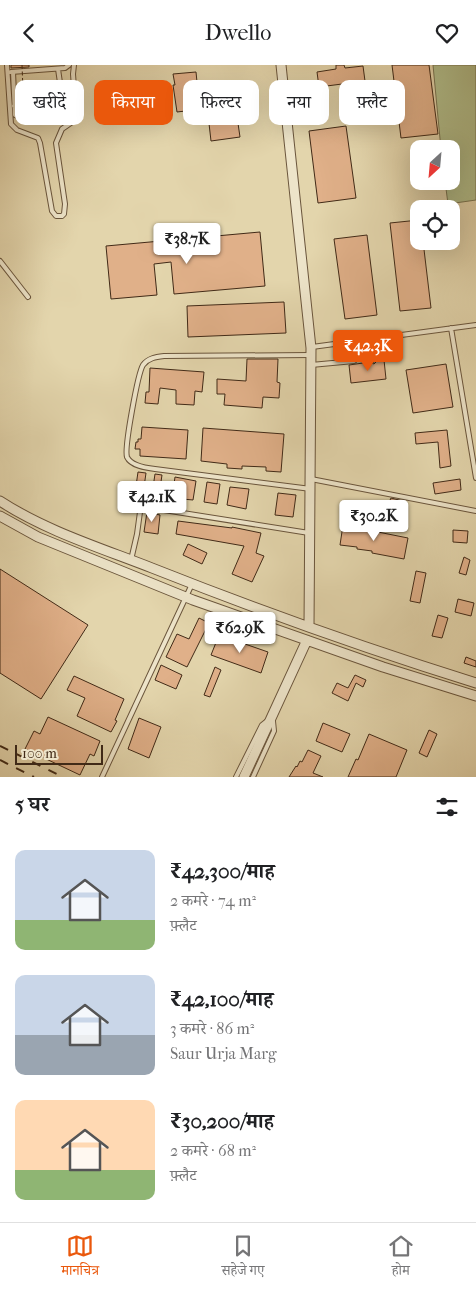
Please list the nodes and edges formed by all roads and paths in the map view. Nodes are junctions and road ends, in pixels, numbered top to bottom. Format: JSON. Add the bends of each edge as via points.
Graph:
{"nodes":[{"id":1,"x":7,"y":65,"type":"edge"},
{"id":2,"x":22,"y":65,"type":"edge"},
{"id":3,"x":70,"y":65,"type":"edge"},
{"id":4,"x":74,"y":65,"type":"edge"},
{"id":5,"x":282,"y":65,"type":"edge"},
{"id":6,"x":58,"y":69,"type":"junction"},
{"id":7,"x":13,"y":72,"type":"junction"},
{"id":8,"x":7,"y":73,"type":"junction"},
{"id":9,"x":23,"y":80,"type":"edge"},
{"id":10,"x":60,"y":80,"type":"edge"},
{"id":11,"x":14,"y":106,"type":"joint"},
{"id":12,"x":15,"y":115,"type":"edge"},
{"id":13,"x":0,"y":261,"type":"edge"},
{"id":14,"x":28,"y":297,"type":"dead end"},
{"id":15,"x":476,"y":325,"type":"edge"},
{"id":16,"x":451,"y":328,"type":"junction"},
{"id":17,"x":370,"y":339,"type":"junction"},
{"id":18,"x":311,"y":356,"type":"junction"},
{"id":19,"x":373,"y":360,"type":"dead end"},
{"id":20,"x":354,"y":361,"type":"dead end"},
{"id":21,"x":476,"y":475,"type":"edge"},
{"id":22,"x":311,"y":479,"type":"junction"},
{"id":23,"x":311,"y":489,"type":"junction"},
{"id":24,"x":0,"y":501,"type":"edge"},
{"id":25,"x":476,"y":511,"type":"edge"},
{"id":26,"x":0,"y":516,"type":"edge"},
{"id":27,"x":310,"y":533,"type":"junction"},
{"id":28,"x":131,"y":560,"type":"junction"},
{"id":29,"x":192,"y":585,"type":"junction"},
{"id":30,"x":187,"y":597,"type":"junction"},
{"id":31,"x":309,"y":627,"type":"junction"},
{"id":32,"x":308,"y":640,"type":"junction"},
{"id":33,"x":476,"y":683,"type":"edge"},
{"id":34,"x":476,"y":696,"type":"edge"},
{"id":35,"x":272,"y":717,"type":"junction"},
{"id":36,"x":102,"y":777,"type":"edge"},
{"id":37,"x":236,"y":777,"type":"edge"},
{"id":38,"x":244,"y":777,"type":"edge"},
{"id":39,"x":253,"y":777,"type":"edge"}],
"edges":[{"from":1,"to":8,"type":"lane"},
{"from":2,"to":9,"type":"path","bridge":true},
{"from":3,"to":6,"type":"lane"},
{"from":4,"to":8,"type":"lane","via":[[75,120],[62,129],[56,143],[66,204],[62,216],[56,216],[52,211],[38,138],[17,131],[11,124]]},
{"from":5,"to":18,"type":"street"},
{"from":6,"to":7,"type":"lane"},
{"from":6,"to":10,"type":"lane"},
{"from":7,"to":8,"type":"lane"},
{"from":7,"to":11,"type":"lane"},
{"from":11,"to":12,"type":"lane"},
{"from":13,"to":14,"type":"lane"},
{"from":15,"to":16,"type":"lane"},
{"from":16,"to":17,"type":"lane"},
{"from":16,"to":21,"type":"lane"},
{"from":17,"to":18,"type":"lane"},
{"from":17,"to":19,"type":"lane"},
{"from":18,"to":20,"type":"lane"},
{"from":18,"to":22,"type":"street"},
{"from":18,"to":23,"type":"lane","via":[[164,355],[148,360],[141,370],[126,452],[134,463],[155,469]]},
{"from":22,"to":23,"type":"street"},
{"from":22,"to":25,"type":"lane"},
{"from":23,"to":27,"type":"street"},
{"from":24,"to":28,"type":"street","via":[[66,535]]},
{"from":26,"to":30,"type":"street","via":[[38,537]]},
{"from":27,"to":28,"type":"lane","via":[[143,508]]},
{"from":27,"to":31,"type":"street"},
{"from":28,"to":29,"type":"street"},
{"from":29,"to":30,"type":"lane"},
{"from":29,"to":31,"type":"street"},
{"from":30,"to":32,"type":"street"},
{"from":30,"to":36,"type":"lane"},
{"from":31,"to":33,"type":"street"},
{"from":32,"to":34,"type":"street"},
{"from":32,"to":35,"type":"street"},
{"from":35,"to":37,"type":"lane","via":[[262,725]]},
{"from":35,"to":38,"type":"street"},
{"from":35,"to":39,"type":"lane","via":[[274,731]]}]}
